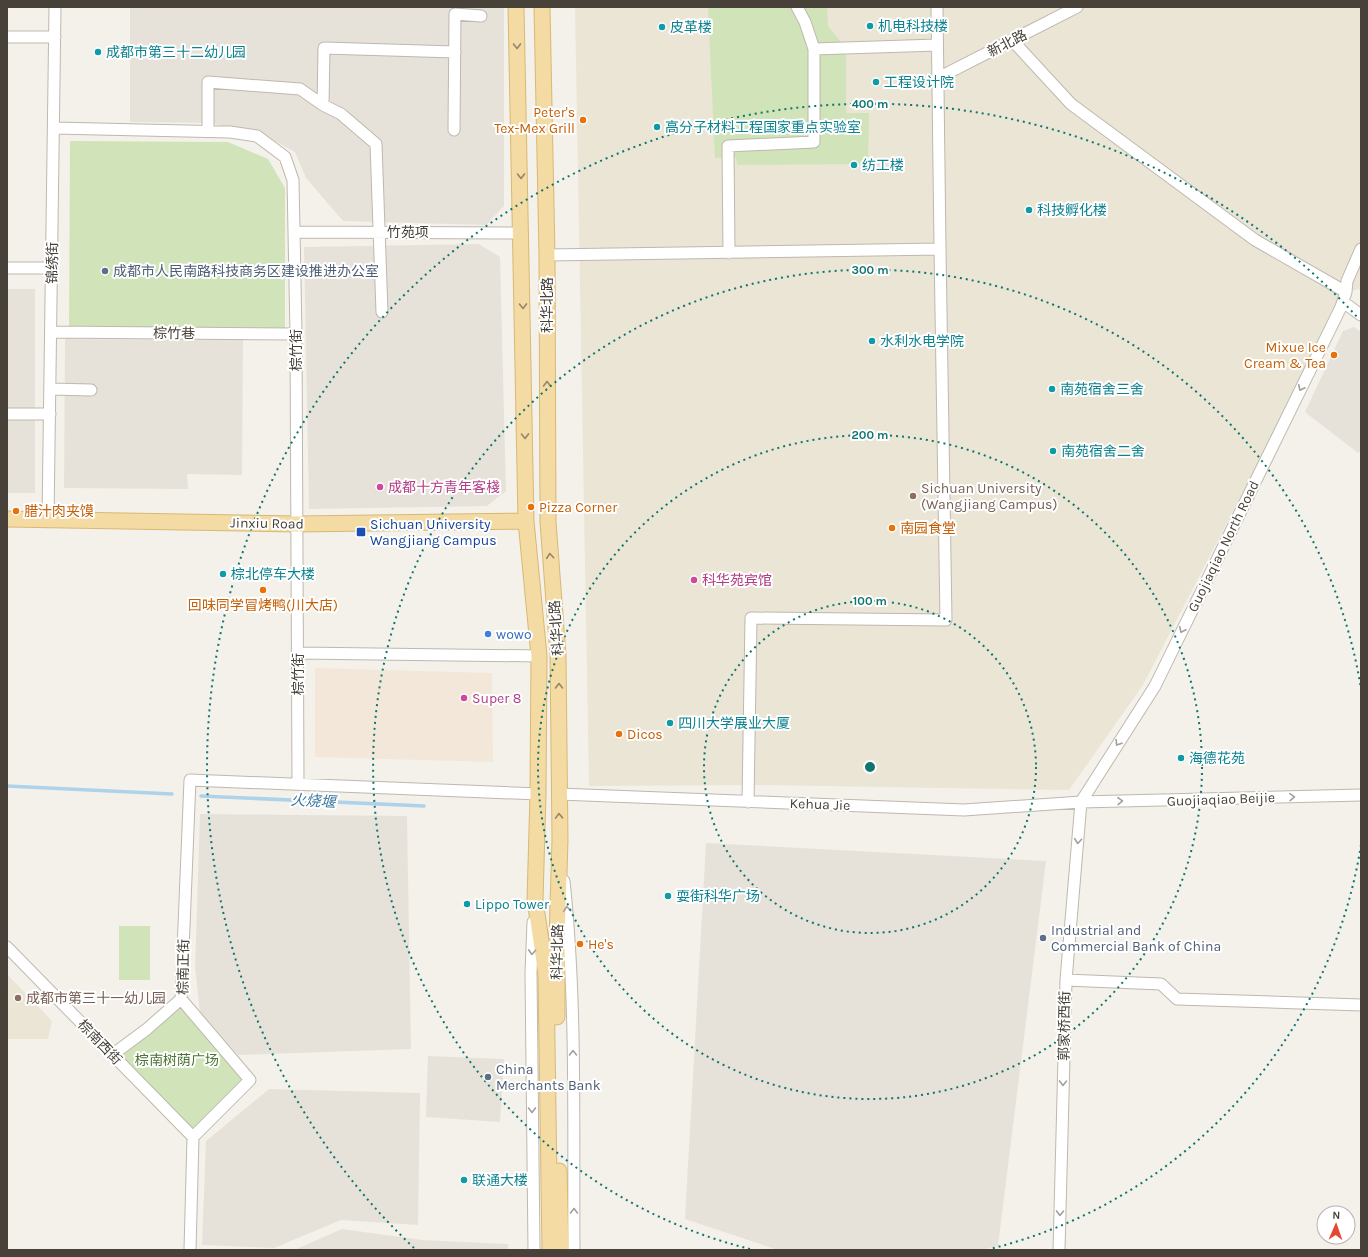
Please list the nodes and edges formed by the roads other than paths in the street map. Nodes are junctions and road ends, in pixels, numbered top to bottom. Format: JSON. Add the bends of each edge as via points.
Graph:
{"nodes":[{"id":1,"x":55,"y":7,"type":"edge"},
{"id":2,"x":516,"y":7,"type":"edge"},
{"id":3,"x":542,"y":7,"type":"edge"},
{"id":4,"x":797,"y":7,"type":"edge"},
{"id":5,"x":937,"y":7,"type":"edge"},
{"id":6,"x":1077,"y":7,"type":"edge"},
{"id":7,"x":481,"y":16,"type":"dead end"},
{"id":8,"x":7,"y":37,"type":"edge"},
{"id":9,"x":55,"y":37,"type":"junction"},
{"id":10,"x":1012,"y":40,"type":"junction"},
{"id":11,"x":937,"y":45,"type":"junction"},
{"id":12,"x":814,"y":49,"type":"junction"},
{"id":13,"x":455,"y":52,"type":"junction"},
{"id":14,"x":938,"y":78,"type":"junction"},
{"id":15,"x":322,"y":105,"type":"junction"},
{"id":16,"x":54,"y":128,"type":"junction"},
{"id":17,"x":454,"y":130,"type":"dead end"},
{"id":18,"x":208,"y":131,"type":"junction"},
{"id":19,"x":294,"y":232,"type":"junction"},
{"id":20,"x":380,"y":232,"type":"junction"},
{"id":21,"x":522,"y":233,"type":"junction"},
{"id":22,"x":940,"y":249,"type":"junction"},
{"id":23,"x":1361,"y":249,"type":"edge"},
{"id":24,"x":729,"y":253,"type":"junction"},
{"id":25,"x":547,"y":256,"type":"junction"},
{"id":26,"x":7,"y":268,"type":"edge"},
{"id":27,"x":52,"y":268,"type":"junction"},
{"id":28,"x":1344,"y":297,"type":"junction"},
{"id":29,"x":382,"y":312,"type":"dead end"},
{"id":30,"x":1361,"y":315,"type":"edge"},
{"id":31,"x":52,"y":332,"type":"junction"},
{"id":32,"x":296,"y":334,"type":"junction"},
{"id":33,"x":51,"y":389,"type":"junction"},
{"id":34,"x":91,"y":390,"type":"dead end"},
{"id":35,"x":7,"y":414,"type":"edge"},
{"id":36,"x":50,"y":414,"type":"junction"},
{"id":37,"x":7,"y":519,"type":"edge"},
{"id":38,"x":48,"y":520,"type":"junction"},
{"id":39,"x":526,"y":521,"type":"junction"},
{"id":40,"x":296,"y":524,"type":"junction"},
{"id":41,"x":298,"y":653,"type":"junction"},
{"id":42,"x":539,"y":656,"type":"junction"},
{"id":43,"x":298,"y":784,"type":"junction"},
{"id":44,"x":538,"y":794,"type":"junction"},
{"id":45,"x":559,"y":794,"type":"junction"},
{"id":46,"x":1361,"y":795,"type":"edge"},
{"id":47,"x":748,"y":802,"type":"junction"},
{"id":48,"x":1081,"y":802,"type":"junction"},
{"id":49,"x":560,"y":840,"type":"junction"},
{"id":50,"x":534,"y":900,"type":"junction"},
{"id":51,"x":7,"y":947,"type":"edge"},
{"id":52,"x":1066,"y":980,"type":"junction"},
{"id":53,"x":181,"y":999,"type":"junction"},
{"id":54,"x":1361,"y":1005,"type":"edge"},
{"id":55,"x":112,"y":1055,"type":"junction"},
{"id":56,"x":552,"y":1080,"type":"junction"},
{"id":57,"x":193,"y":1137,"type":"junction"},
{"id":58,"x":190,"y":1250,"type":"edge"},
{"id":59,"x":534,"y":1250,"type":"edge"},
{"id":60,"x":550,"y":1250,"type":"edge"},
{"id":61,"x":561,"y":1250,"type":"edge"},
{"id":62,"x":574,"y":1250,"type":"edge"},
{"id":63,"x":1059,"y":1250,"type":"edge"}],
"edges":[{"from":1,"to":9,"type":"street","name":"锦绣街"},
{"from":2,"to":21,"type":"main road","name":"科华北路","one_way":true},
{"from":3,"to":25,"type":"main road","name":"科华北路"},
{"from":4,"to":12,"type":"street"},
{"from":5,"to":11,"type":"street"},
{"from":6,"to":10,"type":"street","name":"新北路"},
{"from":7,"to":13,"type":"street","via":[[455,14]]},
{"from":8,"to":9,"type":"street"},
{"from":9,"to":16,"type":"street","name":"锦绣街"},
{"from":10,"to":14,"type":"street","name":"新北路"},
{"from":10,"to":28,"type":"street","via":[[1071,104],[1255,240]]},
{"from":11,"to":12,"type":"street"},
{"from":11,"to":14,"type":"street"},
{"from":12,"to":24,"type":"street","via":[[814,142],[728,146]]},
{"from":13,"to":15,"type":"street","via":[[324,48]]},
{"from":13,"to":17,"type":"street"},
{"from":14,"to":22,"type":"street"},
{"from":15,"to":18,"type":"street","via":[[300,89],[208,82]]},
{"from":15,"to":20,"type":"street","via":[[341,114],[376,144]]},
{"from":16,"to":18,"type":"street","name":"棕竹街"},
{"from":16,"to":27,"type":"street","name":"锦绣街"},
{"from":18,"to":19,"type":"street","name":"棕竹街","via":[[257,136],[285,158],[293,180]]},
{"from":19,"to":20,"type":"street","name":"竹苑项"},
{"from":19,"to":32,"type":"street","name":"棕竹街"},
{"from":20,"to":21,"type":"street","name":"竹苑项"},
{"from":20,"to":29,"type":"street"},
{"from":21,"to":39,"type":"main road","name":"科华北路","one_way":true},
{"from":22,"to":24,"type":"street"},
{"from":22,"to":47,"type":"street","via":[[946,620],[751,618]]},
{"from":23,"to":28,"type":"street","name":"Guojiaqiao North Road"},
{"from":24,"to":25,"type":"street"},
{"from":45,"to":25,"type":"main road","name":"科华北路","one_way":true,"via":[[558,655],[548,522]]},
{"from":26,"to":27,"type":"street"},
{"from":27,"to":31,"type":"street","name":"锦绣街"},
{"from":28,"to":30,"type":"street"},
{"from":28,"to":48,"type":"street","name":"Guojiaqiao North Road","one_way":true,"via":[[1155,686]]},
{"from":31,"to":32,"type":"street","name":"棕竹巷"},
{"from":31,"to":33,"type":"street","name":"锦绣街"},
{"from":32,"to":40,"type":"street","name":"棕竹街"},
{"from":33,"to":34,"type":"street"},
{"from":33,"to":36,"type":"street","name":"锦绣街"},
{"from":35,"to":36,"type":"street"},
{"from":36,"to":38,"type":"street","name":"锦绣街"},
{"from":37,"to":38,"type":"main road","name":"Jinxiu Road"},
{"from":38,"to":40,"type":"main road","name":"Jinxiu Road"},
{"from":39,"to":40,"type":"main road","name":"Jinxiu Road"},
{"from":39,"to":42,"type":"main road","name":"科华北路"},
{"from":40,"to":41,"type":"street","name":"棕竹街"},
{"from":41,"to":42,"type":"street"},
{"from":41,"to":43,"type":"street","name":"棕竹街"},
{"from":42,"to":44,"type":"main road","name":"科华北路"},
{"from":43,"to":44,"type":"street"},
{"from":43,"to":53,"type":"street","name":"棕南正街","via":[[190,780]]},
{"from":44,"to":50,"type":"main road","name":"科华北路"},
{"from":45,"to":47,"type":"street","name":"Kehua Jie"},
{"from":49,"to":45,"type":"main road","name":"科华北路","one_way":true},
{"from":48,"to":46,"type":"street","name":"Guojiaqiao Beijie","one_way":true},
{"from":47,"to":48,"type":"street","name":"Kehua Jie","via":[[964,810]]},
{"from":48,"to":52,"type":"street","name":"郭家桥西街","one_way":true},
{"from":49,"to":56,"type":"main road","name":"科华北路"},
{"from":62,"to":49,"type":"street","one_way":true,"via":[[573,1000],[570,930]]},
{"from":50,"to":56,"type":"main road","name":"科华北路","via":[[546,975]]},
{"from":50,"to":59,"type":"street","one_way":true,"via":[[531,973]]},
{"from":51,"to":55,"type":"street","name":"棕南西街"},
{"from":52,"to":54,"type":"street","via":[[1162,984],[1177,999]]},
{"from":52,"to":63,"type":"street","name":"郭家桥西街","one_way":true},
{"from":53,"to":55,"type":"street"},
{"from":53,"to":57,"type":"street","name":"棕南正街","via":[[250,1080]]},
{"from":55,"to":57,"type":"street","name":"棕南西街"},
{"from":56,"to":60,"type":"main road"},
{"from":56,"to":61,"type":"main road","name":"科华北路"},
{"from":57,"to":58,"type":"street"}]}
